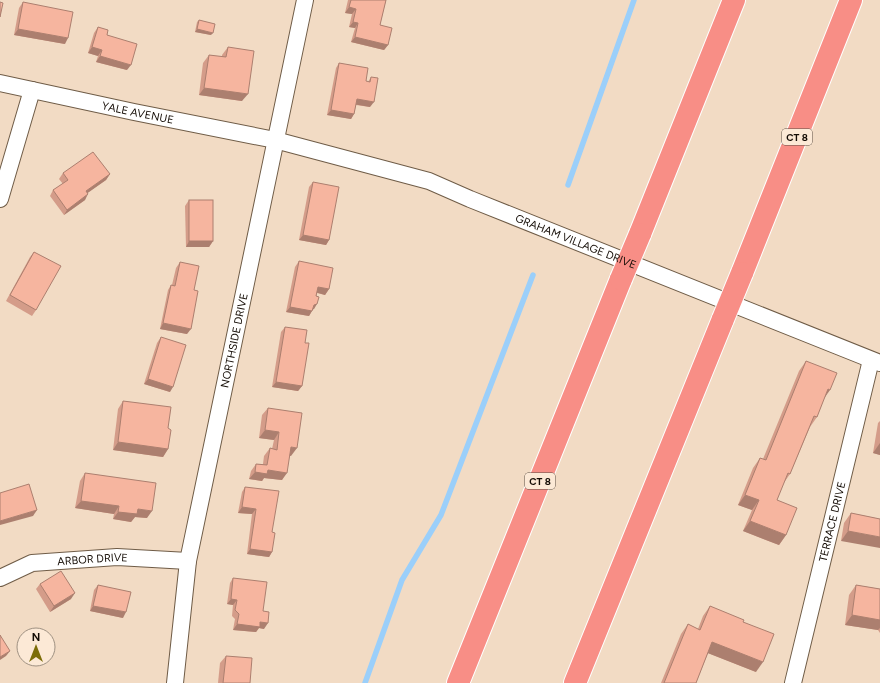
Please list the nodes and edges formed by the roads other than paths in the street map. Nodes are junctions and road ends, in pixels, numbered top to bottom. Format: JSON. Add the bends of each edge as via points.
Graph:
{"nodes":[{"id":1,"x":305,"y":0,"type":"edge"},
{"id":2,"x":734,"y":0,"type":"edge"},
{"id":3,"x":851,"y":0,"type":"edge"},
{"id":4,"x":0,"y":82,"type":"edge"},
{"id":5,"x":32,"y":90,"type":"junction"},
{"id":6,"x":275,"y":140,"type":"junction"},
{"id":7,"x":0,"y":199,"type":"edge"},
{"id":8,"x":876,"y":361,"type":"edge"},
{"id":9,"x":188,"y":561,"type":"junction"},
{"id":10,"x":0,"y":578,"type":"edge"},
{"id":11,"x":175,"y":683,"type":"edge"},
{"id":12,"x":458,"y":683,"type":"edge"},
{"id":13,"x":575,"y":683,"type":"edge"},
{"id":14,"x":793,"y":683,"type":"edge"}],
"edges":[{"from":1,"to":6,"type":"street","name":"NORTHSIDE DRIVE"},
{"from":2,"to":12,"type":"highway","number":"CT 8","bridge":true},
{"from":3,"to":13,"type":"highway","number":"CT 8","bridge":true},
{"from":4,"to":5,"type":"street","name":"YALE AVENUE"},
{"from":5,"to":6,"type":"street","name":"YALE AVENUE"},
{"from":5,"to":7,"type":"street"},
{"from":6,"to":8,"type":"street","name":"GRAHAM VILLAGE DRIVE","via":[[428,181]]},
{"from":6,"to":9,"type":"street","name":"NORTHSIDE DRIVE"},
{"from":8,"to":14,"type":"street","name":"TERRACE DRIVE"},
{"from":9,"to":10,"type":"street","name":"ARBOR DRIVE","via":[[117,557],[32,563]]},
{"from":9,"to":11,"type":"street","name":"NORTHSIDE DRIVE"}]}
